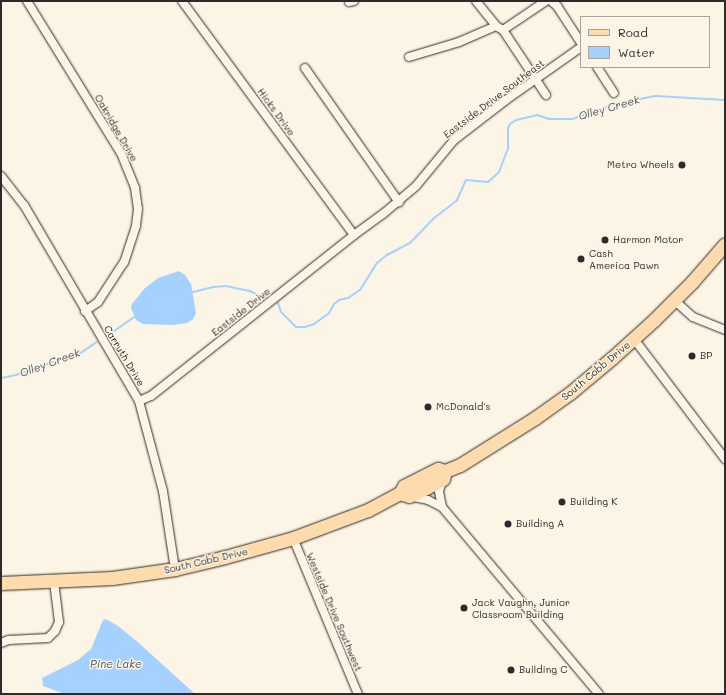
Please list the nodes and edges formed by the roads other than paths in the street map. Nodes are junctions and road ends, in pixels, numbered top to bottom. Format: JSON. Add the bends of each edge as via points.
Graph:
{"nodes":[{"id":1,"x":27,"y":1,"type":"edge"},
{"id":2,"x":182,"y":1,"type":"edge"},
{"id":3,"x":476,"y":1,"type":"edge"},
{"id":4,"x":546,"y":1,"type":"edge"},
{"id":5,"x":551,"y":1,"type":"edge"},
{"id":6,"x":499,"y":28,"type":"junction"},
{"id":7,"x":580,"y":41,"type":"edge"},
{"id":8,"x":580,"y":48,"type":"edge"},
{"id":9,"x":409,"y":57,"type":"dead end"},
{"id":10,"x":305,"y":68,"type":"dead end"},
{"id":11,"x":599,"y":68,"type":"edge"},
{"id":12,"x":535,"y":79,"type":"junction"},
{"id":13,"x":614,"y":93,"type":"dead end"},
{"id":14,"x":546,"y":95,"type":"dead end"},
{"id":15,"x":1,"y":176,"type":"edge"},
{"id":16,"x":4,"y":185,"type":"edge"},
{"id":17,"x":399,"y":202,"type":"junction"},
{"id":18,"x":354,"y":235,"type":"junction"},
{"id":19,"x":725,"y":244,"type":"edge"},
{"id":20,"x":674,"y":300,"type":"junction"},
{"id":21,"x":86,"y":311,"type":"junction"},
{"id":22,"x":725,"y":330,"type":"edge"},
{"id":23,"x":634,"y":339,"type":"junction"},
{"id":24,"x":139,"y":401,"type":"junction"},
{"id":25,"x":725,"y":458,"type":"edge"},
{"id":26,"x":444,"y":475,"type":"junction"},
{"id":27,"x":405,"y":494,"type":"junction"},
{"id":28,"x":442,"y":507,"type":"junction"},
{"id":29,"x":293,"y":538,"type":"junction"},
{"id":30,"x":175,"y":568,"type":"junction"},
{"id":31,"x":54,"y":582,"type":"junction"},
{"id":32,"x":1,"y":583,"type":"edge"},
{"id":33,"x":1,"y":643,"type":"edge"},
{"id":34,"x":358,"y":694,"type":"edge"},
{"id":35,"x":599,"y":694,"type":"edge"}],
"edges":[{"from":1,"to":21,"type":"street","name":"Oakridge Drive","via":[[121,153],[135,188],[138,209],[136,226],[124,262],[98,302]]},
{"from":2,"to":18,"type":"street","name":"Hicks Drive"},
{"from":3,"to":6,"type":"street"},
{"from":4,"to":6,"type":"street"},
{"from":5,"to":7,"type":"street"},
{"from":6,"to":9,"type":"street"},
{"from":6,"to":12,"type":"street"},
{"from":8,"to":12,"type":"street","name":"Eastside Drive Southeast"},
{"from":10,"to":17,"type":"street"},
{"from":11,"to":13,"type":"street"},
{"from":12,"to":14,"type":"street"},
{"from":12,"to":17,"type":"street","name":"Eastside Drive Southeast","via":[[454,140],[416,186]]},
{"from":15,"to":16,"type":"street","name":"Carruth Drive"},
{"from":16,"to":21,"type":"street","name":"Carruth Drive","via":[[24,206]]},
{"from":17,"to":18,"type":"street","name":"Eastside Drive Southeast"},
{"from":18,"to":24,"type":"street","name":"Eastside Drive","via":[[151,396]]},
{"from":19,"to":20,"type":"main road","name":"South Cobb Drive"},
{"from":20,"to":22,"type":"street","via":[[693,317]]},
{"from":20,"to":23,"type":"main road","name":"South Cobb Drive"},
{"from":21,"to":24,"type":"street","name":"Carruth Drive"},
{"from":23,"to":25,"type":"street"},
{"from":23,"to":26,"type":"main road","name":"South Cobb Drive","via":[[549,408]]},
{"from":24,"to":30,"type":"street","name":"Carruth Drive","via":[[163,491]]},
{"from":26,"to":27,"type":"main road","name":"South Cobb Drive","via":[[438,469],[404,486]]},
{"from":26,"to":28,"type":"street","via":[[439,491]]},
{"from":27,"to":28,"type":"street"},
{"from":27,"to":29,"type":"main road","name":"South Cobb Drive"},
{"from":28,"to":35,"type":"street"},
{"from":29,"to":30,"type":"main road","name":"South Cobb Drive"},
{"from":29,"to":34,"type":"street","name":"Westside Drive Southwest"},
{"from":30,"to":31,"type":"main road","name":"South Cobb Drive","via":[[112,578]]},
{"from":31,"to":32,"type":"main road","name":"South Cobb Drive"},
{"from":31,"to":33,"type":"street","via":[[59,622],[55,631],[48,638],[9,640]]}]}
